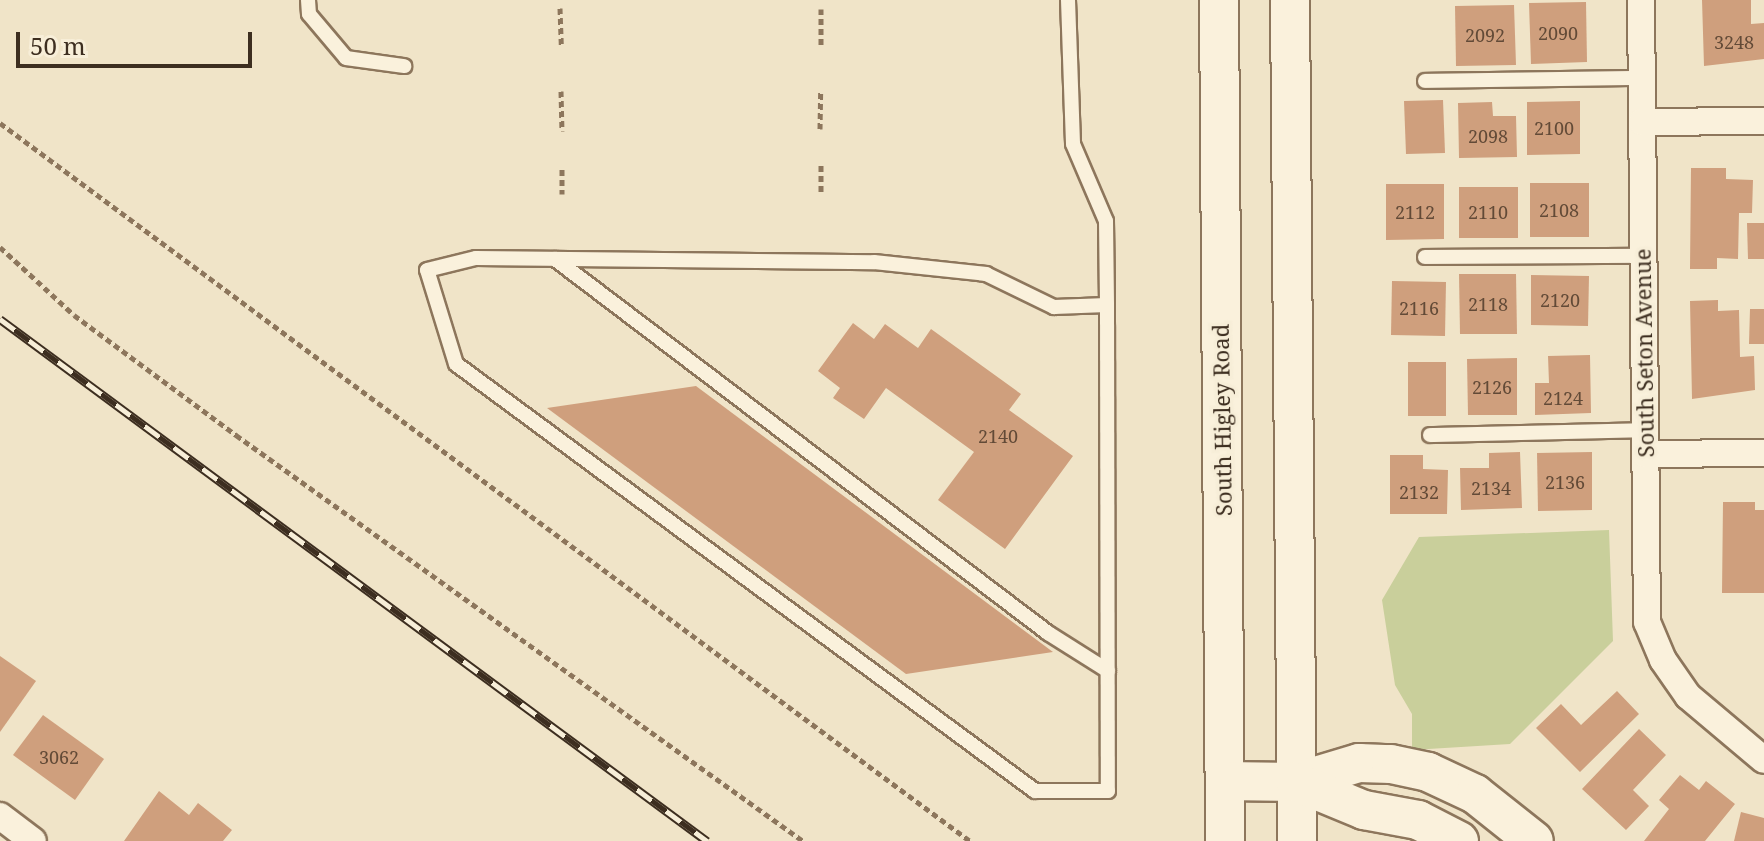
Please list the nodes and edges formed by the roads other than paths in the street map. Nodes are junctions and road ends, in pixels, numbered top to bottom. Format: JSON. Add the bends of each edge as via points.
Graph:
{"nodes":[{"id":1,"x":308,"y":0,"type":"edge"},
{"id":2,"x":1068,"y":0,"type":"edge"},
{"id":3,"x":1219,"y":0,"type":"edge"},
{"id":4,"x":1290,"y":0,"type":"edge"},
{"id":5,"x":1641,"y":0,"type":"edge"},
{"id":6,"x":404,"y":66,"type":"dead end"},
{"id":7,"x":1642,"y":78,"type":"junction"},
{"id":8,"x":1425,"y":81,"type":"dead end"},
{"id":9,"x":1764,"y":121,"type":"edge"},
{"id":10,"x":1642,"y":122,"type":"junction"},
{"id":11,"x":1643,"y":256,"type":"junction"},
{"id":12,"x":1425,"y":257,"type":"dead end"},
{"id":13,"x":555,"y":259,"type":"junction"},
{"id":14,"x":1107,"y":305,"type":"junction"},
{"id":15,"x":1430,"y":435,"type":"dead end"},
{"id":16,"x":1645,"y":442,"type":"junction"},
{"id":17,"x":1764,"y":453,"type":"edge"},
{"id":18,"x":1108,"y":671,"type":"junction"},
{"id":19,"x":1764,"y":760,"type":"edge"},
{"id":20,"x":1225,"y":781,"type":"junction"},
{"id":21,"x":1296,"y":782,"type":"junction"},
{"id":22,"x":0,"y":816,"type":"edge"},
{"id":23,"x":33,"y":841,"type":"edge"},
{"id":24,"x":1225,"y":841,"type":"edge"},
{"id":25,"x":1297,"y":841,"type":"edge"},
{"id":26,"x":1459,"y":841,"type":"edge"},
{"id":27,"x":1534,"y":841,"type":"edge"}],
"edges":[{"from":1,"to":6,"type":"lane","via":[[309,14],[346,58]]},
{"from":2,"to":14,"type":"lane","via":[[1073,144],[1106,221]]},
{"from":3,"to":20,"type":"main road","name":"South Higley Road"},
{"from":4,"to":21,"type":"main road"},
{"from":5,"to":7,"type":"street","name":"South Seton Avenue"},
{"from":7,"to":8,"type":"lane"},
{"from":7,"to":10,"type":"street","name":"South Seton Avenue"},
{"from":9,"to":10,"type":"street"},
{"from":10,"to":11,"type":"street","name":"South Seton Avenue"},
{"from":11,"to":12,"type":"lane"},
{"from":11,"to":16,"type":"street","name":"South Seton Avenue"},
{"from":13,"to":14,"type":"lane","via":[[874,262],[986,274],[1054,307]]},
{"from":13,"to":18,"type":"lane","via":[[1048,633]]},
{"from":13,"to":18,"type":"lane","via":[[476,258],[427,270],[456,364],[1035,791],[1108,791]]},
{"from":14,"to":18,"type":"lane"},
{"from":15,"to":16,"type":"lane"},
{"from":16,"to":17,"type":"street"},
{"from":16,"to":19,"type":"street","name":"South Seton Avenue","via":[[1647,622],[1663,660],[1688,696]]},
{"from":20,"to":21,"type":"main road"},
{"from":20,"to":24,"type":"main road","name":"South Higley Road"},
{"from":21,"to":25,"type":"main road"},
{"from":21,"to":26,"type":"main road","via":[[1364,810],[1418,820]]},
{"from":21,"to":27,"type":"main road","via":[[1359,763],[1428,772],[1475,794]]},
{"from":22,"to":23,"type":"street"}]}
